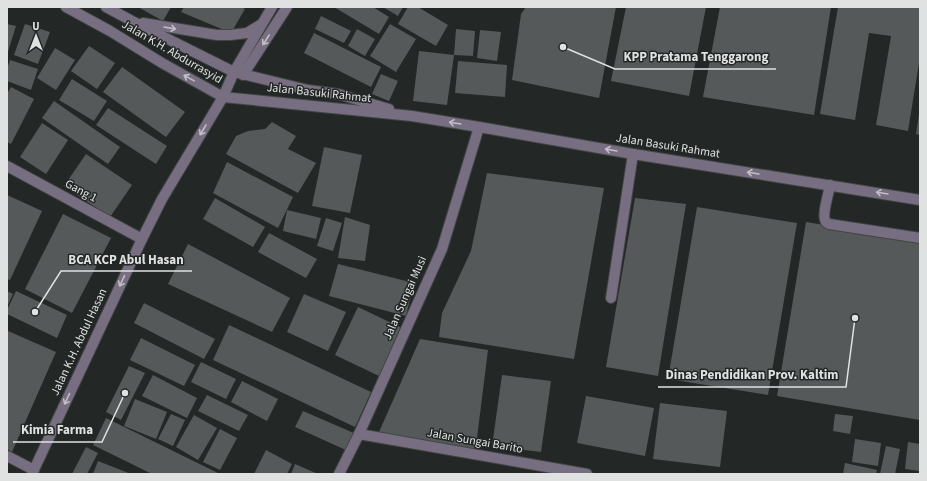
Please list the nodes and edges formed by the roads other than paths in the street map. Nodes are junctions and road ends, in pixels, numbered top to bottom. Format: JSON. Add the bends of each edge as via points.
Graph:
{"nodes":[{"id":1,"x":66,"y":7,"type":"edge"},
{"id":2,"x":106,"y":7,"type":"edge"},
{"id":3,"x":272,"y":7,"type":"edge"},
{"id":4,"x":287,"y":7,"type":"edge"},
{"id":5,"x":132,"y":21,"type":"junction"},
{"id":6,"x":262,"y":23,"type":"junction"},
{"id":7,"x":239,"y":74,"type":"junction"},
{"id":8,"x":223,"y":96,"type":"junction"},
{"id":9,"x":412,"y":116,"type":"junction"},
{"id":10,"x":479,"y":127,"type":"junction"},
{"id":11,"x":633,"y":154,"type":"junction"},
{"id":12,"x":7,"y":166,"type":"edge"},
{"id":13,"x":830,"y":185,"type":"junction"},
{"id":14,"x":920,"y":200,"type":"edge"},
{"id":15,"x":920,"y":238,"type":"edge"},
{"id":16,"x":142,"y":239,"type":"junction"},
{"id":17,"x":611,"y":298,"type":"dead end"},
{"id":18,"x":358,"y":434,"type":"junction"},
{"id":19,"x":7,"y":456,"type":"edge"},
{"id":20,"x":33,"y":472,"type":"edge"},
{"id":21,"x":339,"y":474,"type":"edge"},
{"id":22,"x":586,"y":474,"type":"edge"}],
"edges":[{"from":8,"to":1,"type":"street","name":"Jalan K.H. Abdurrasyid","one_way":true},
{"from":2,"to":5,"type":"street","name":"Jalan K.H. Abdurrasyid"},
{"from":3,"to":6,"type":"street"},
{"from":4,"to":7,"type":"street","one_way":true},
{"from":5,"to":6,"type":"street","one_way":true,"via":[[217,35],[247,33]]},
{"from":5,"to":7,"type":"street","name":"Jalan K.H. Abdurrasyid"},
{"from":6,"to":7,"type":"street"},
{"from":7,"to":8,"type":"street","name":"Jalan K.H. Abdul Hasan"},
{"from":7,"to":9,"type":"street","name":"Jalan Basuki Rahmat","via":[[308,90],[338,94]]},
{"from":8,"to":9,"type":"street","name":"Jalan Basuki Rahmat"},
{"from":8,"to":16,"type":"street","name":"Jalan K.H. Abdul Hasan","one_way":true,"via":[[162,199]]},
{"from":10,"to":9,"type":"street","name":"Jalan Basuki Rahmat","one_way":true},
{"from":11,"to":10,"type":"street","name":"Jalan Basuki Rahmat","one_way":true},
{"from":10,"to":18,"type":"street","name":"Jalan Sungai Musi","via":[[442,249]]},
{"from":13,"to":11,"type":"street","name":"Jalan Basuki Rahmat","one_way":true},
{"from":11,"to":17,"type":"street"},
{"from":12,"to":16,"type":"street","name":"Gang 1"},
{"from":14,"to":13,"type":"street","name":"Jalan Basuki Rahmat","one_way":true},
{"from":13,"to":15,"type":"street","via":[[824,212],[824,218],[829,224]]},
{"from":16,"to":20,"type":"street","name":"Jalan K.H. Abdul Hasan","one_way":true},
{"from":18,"to":21,"type":"street","name":"Jalan Sungai Musi"},
{"from":18,"to":22,"type":"street","name":"Jalan Sungai Barito"},
{"from":19,"to":20,"type":"street"}]}
